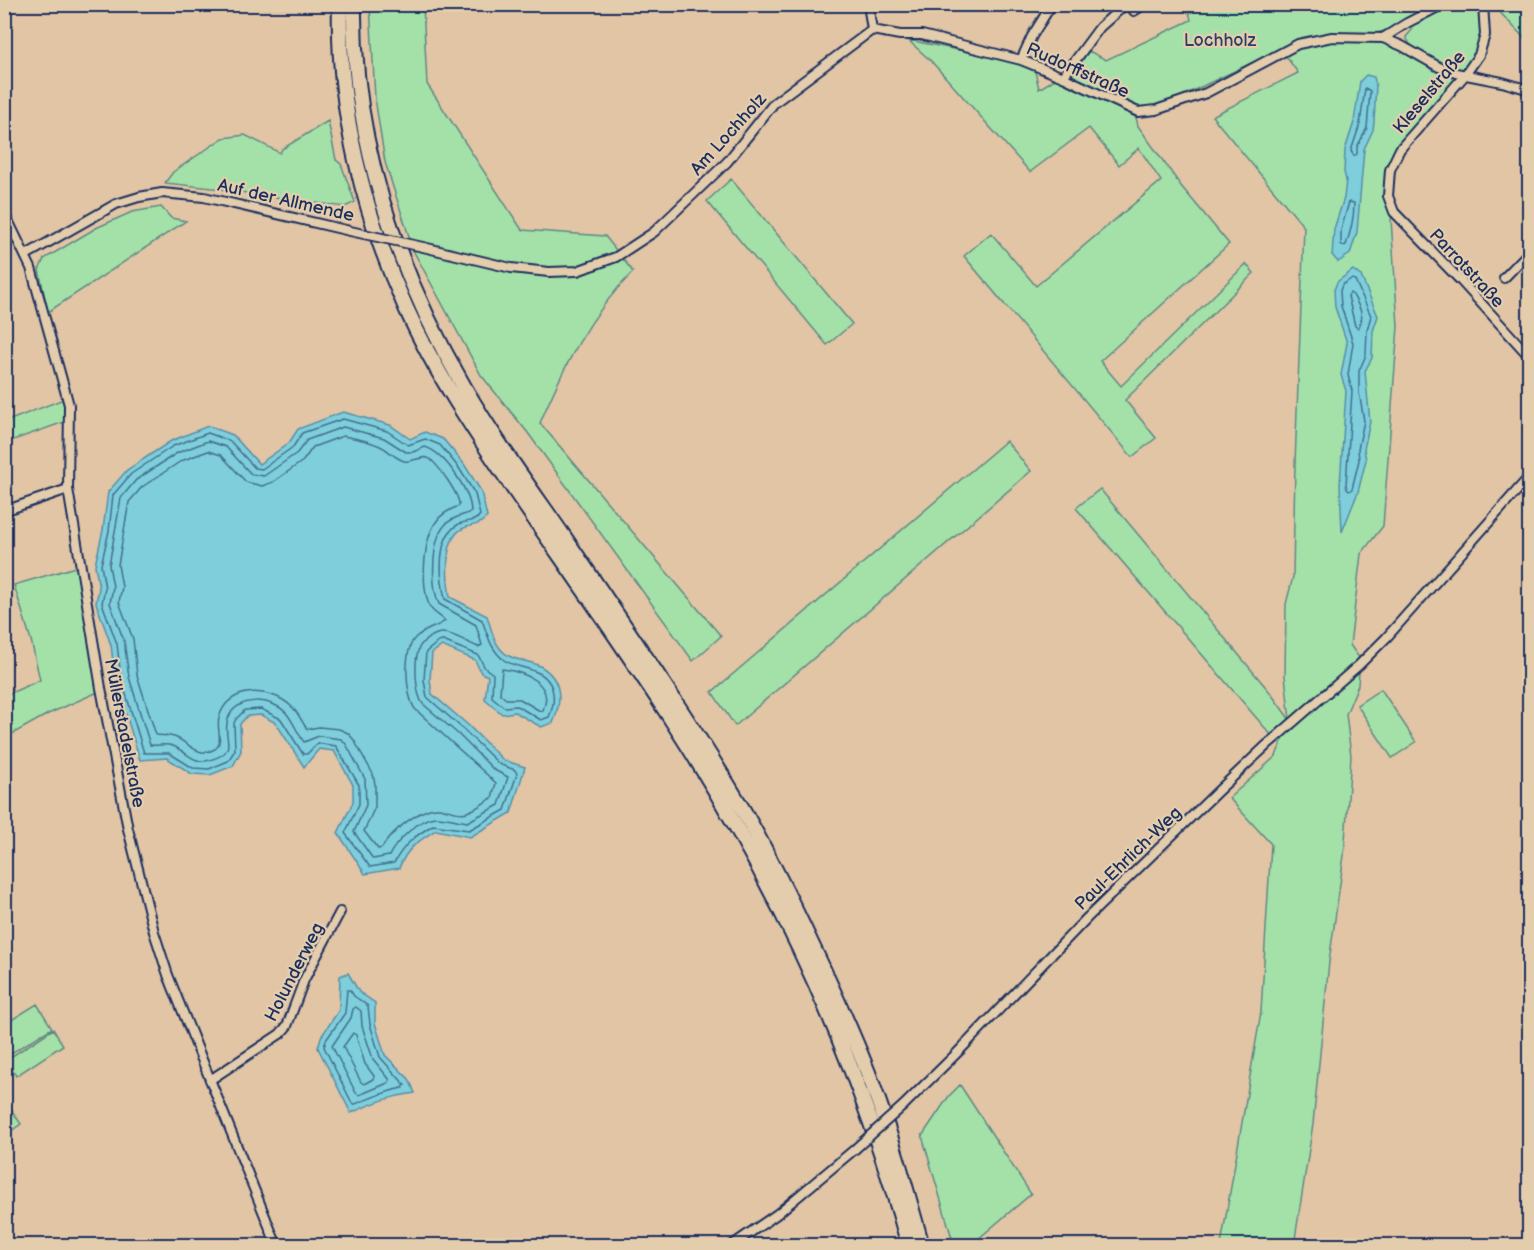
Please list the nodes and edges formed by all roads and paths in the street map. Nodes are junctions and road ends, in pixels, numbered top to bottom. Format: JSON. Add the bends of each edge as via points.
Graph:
{"nodes":[{"id":1,"x":340,"y":4,"type":"edge"},
{"id":2,"x":354,"y":4,"type":"edge"},
{"id":3,"x":868,"y":4,"type":"edge"},
{"id":4,"x":1052,"y":4,"type":"edge"},
{"id":5,"x":1128,"y":4,"type":"edge"},
{"id":6,"x":1145,"y":4,"type":"edge"},
{"id":7,"x":1444,"y":4,"type":"edge"},
{"id":8,"x":1483,"y":4,"type":"edge"},
{"id":9,"x":872,"y":30,"type":"junction"},
{"id":10,"x":1383,"y":38,"type":"junction"},
{"id":11,"x":1021,"y":60,"type":"junction"},
{"id":12,"x":1465,"y":75,"type":"junction"},
{"id":13,"x":1063,"y":77,"type":"junction"},
{"id":14,"x":1530,"y":90,"type":"edge"},
{"id":15,"x":1388,"y":196,"type":"joint"},
{"id":16,"x":4,"y":212,"type":"edge"},
{"id":17,"x":1530,"y":251,"type":"edge"},
{"id":18,"x":26,"y":255,"type":"junction"},
{"id":19,"x":549,"y":272,"type":"joint"},
{"id":20,"x":1504,"y":278,"type":"dead end"},
{"id":21,"x":1530,"y":357,"type":"edge"},
{"id":22,"x":1529,"y":478,"type":"edge"},
{"id":23,"x":68,"y":489,"type":"junction"},
{"id":24,"x":4,"y":512,"type":"edge"},
{"id":25,"x":340,"y":912,"type":"dead end"},
{"id":26,"x":210,"y":1080,"type":"junction"},
{"id":27,"x":277,"y":1245,"type":"edge"},
{"id":28,"x":731,"y":1245,"type":"edge"},
{"id":29,"x":909,"y":1245,"type":"edge"},
{"id":30,"x":922,"y":1245,"type":"edge"}],
"edges":[{"from":1,"to":29,"type":"highway","via":[[345,107],[358,171],[381,248],[406,310],[484,444],[673,722],[764,878],[842,1043]]},
{"from":2,"to":30,"type":"highway","via":[[360,102],[373,167],[417,298],[494,436],[686,717],[744,813],[795,910],[853,1036],[874,1088]]},
{"from":3,"to":9,"type":"street"},
{"from":4,"to":11,"type":"street"},
{"from":5,"to":6,"type":"street","via":[[1134,10]]},
{"from":5,"to":13,"type":"street","via":[[1100,27]]},
{"from":7,"to":10,"type":"street"},
{"from":8,"to":12,"type":"street","name":"Kleselstraße","via":[[1482,47]]},
{"from":9,"to":11,"type":"street","name":"Rudorffstraße","via":[[922,35]]},
{"from":9,"to":19,"type":"street","name":"Am Lochholz","via":[[774,103],[727,162],[654,232],[600,264],[577,271]]},
{"from":10,"to":12,"type":"street","name":"Rudorffstraße","via":[[1439,67]]},
{"from":10,"to":13,"type":"street","name":"Rudorffstraße","via":[[1332,36],[1298,44],[1206,93],[1145,113],[1129,110]]},
{"from":11,"to":13,"type":"street","name":"Rudorffstraße"},
{"from":12,"to":14,"type":"street","name":"Rudorffstraße"},
{"from":12,"to":15,"type":"street","name":"Kleselstraße","via":[[1399,151],[1390,170]]},
{"from":15,"to":21,"type":"street","name":"Parrotstraße","via":[[1394,212]]},
{"from":16,"to":18,"type":"street","name":"Müllerstadelstraße"},
{"from":17,"to":20,"type":"street"},
{"from":18,"to":19,"type":"street","name":"Auf der Allmende","bridge":true,"via":[[116,204],[162,194],[204,197],[511,268]]},
{"from":18,"to":23,"type":"street","name":"Müllerstadelstraße","via":[[69,405]]},
{"from":22,"to":28,"type":"street","name":"Paul-Ehrlich-Weg","bridge":true,"via":[[1386,638],[1267,745],[1087,918],[903,1106],[777,1214]]},
{"from":23,"to":24,"type":"street"},
{"from":23,"to":26,"type":"street","name":"Müllerstadelstraße","via":[[128,830],[168,975]]},
{"from":25,"to":26,"type":"street","name":"Holunderweg","via":[[304,980],[287,1026]]},
{"from":26,"to":27,"type":"street","name":"Müllerstadelstraße"}]}
